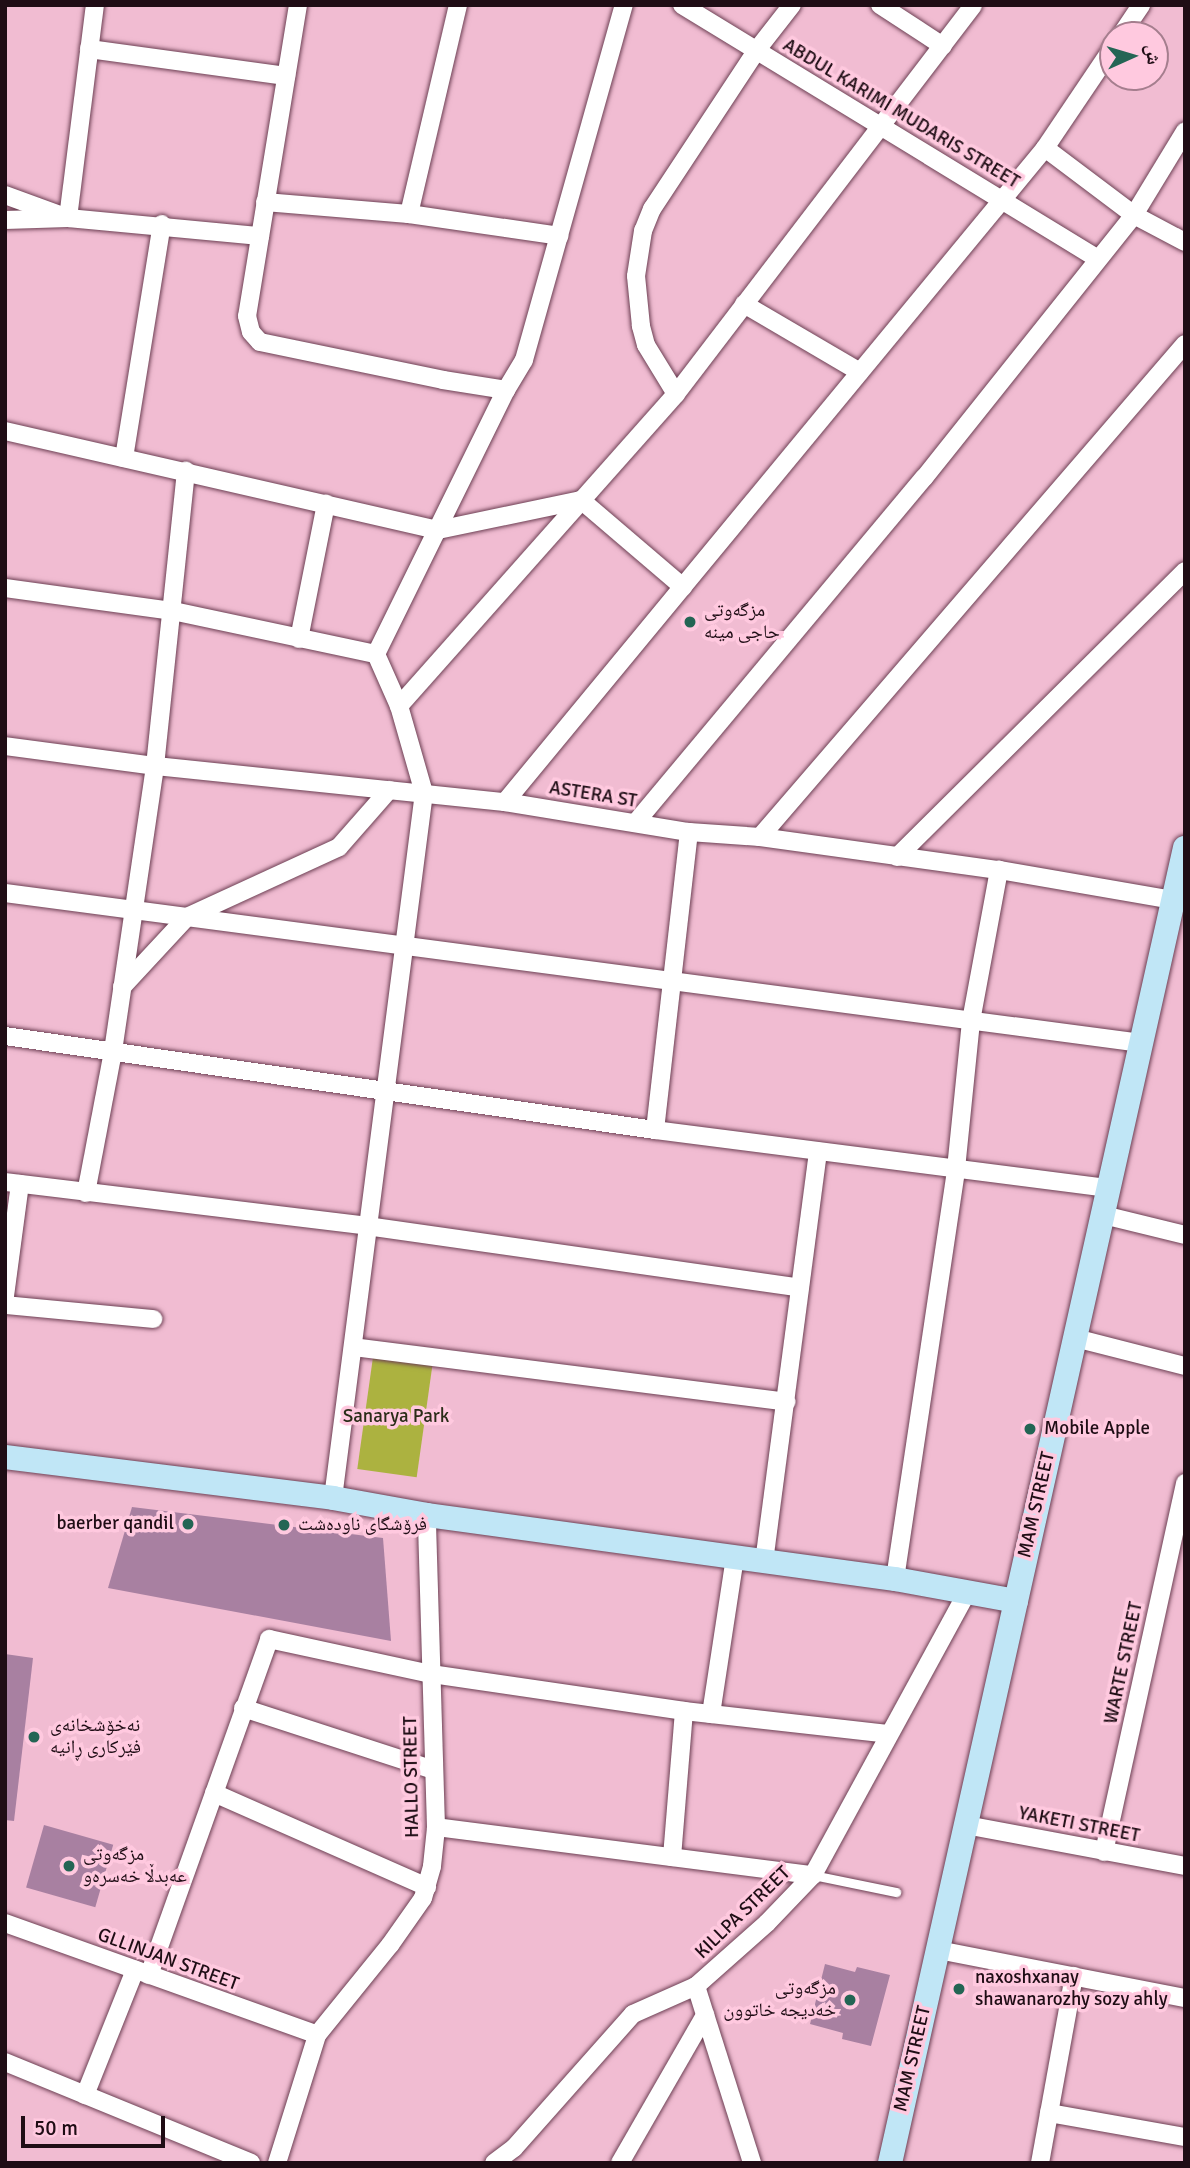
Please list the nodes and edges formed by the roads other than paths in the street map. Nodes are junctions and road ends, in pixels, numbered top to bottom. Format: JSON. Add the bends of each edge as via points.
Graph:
{"nodes":[{"id":1,"x":94,"y":5,"type":"edge"},
{"id":2,"x":298,"y":5,"type":"edge"},
{"id":3,"x":458,"y":5,"type":"edge"},
{"id":4,"x":624,"y":5,"type":"edge"},
{"id":5,"x":681,"y":5,"type":"edge"},
{"id":6,"x":792,"y":5,"type":"edge"},
{"id":7,"x":880,"y":5,"type":"edge"},
{"id":8,"x":973,"y":5,"type":"edge"},
{"id":9,"x":1141,"y":5,"type":"edge"},
{"id":10,"x":1130,"y":21,"type":"edge"},
{"id":11,"x":943,"y":46,"type":"junction"},
{"id":12,"x":89,"y":49,"type":"junction"},
{"id":13,"x":756,"y":51,"type":"junction"},
{"id":14,"x":1099,"y":68,"type":"edge"},
{"id":15,"x":286,"y":76,"type":"junction"},
{"id":16,"x":880,"y":126,"type":"junction"},
{"id":17,"x":1185,"y":131,"type":"edge"},
{"id":18,"x":1045,"y":148,"type":"junction"},
{"id":19,"x":5,"y":195,"type":"edge"},
{"id":20,"x":1002,"y":201,"type":"junction"},
{"id":21,"x":265,"y":202,"type":"junction"},
{"id":22,"x":409,"y":214,"type":"junction"},
{"id":23,"x":1134,"y":215,"type":"junction"},
{"id":24,"x":68,"y":218,"type":"junction"},
{"id":25,"x":5,"y":220,"type":"edge"},
{"id":26,"x":162,"y":224,"type":"junction"},
{"id":27,"x":260,"y":236,"type":"junction"},
{"id":28,"x":559,"y":236,"type":"junction"},
{"id":29,"x":1185,"y":242,"type":"edge"},
{"id":30,"x":1098,"y":259,"type":"junction"},
{"id":31,"x":744,"y":304,"type":"junction"},
{"id":32,"x":1185,"y":344,"type":"edge"},
{"id":33,"x":860,"y":372,"type":"junction"},
{"id":34,"x":506,"y":390,"type":"junction"},
{"id":35,"x":676,"y":394,"type":"junction"},
{"id":36,"x":5,"y":431,"type":"edge"},
{"id":37,"x":124,"y":458,"type":"junction"},
{"id":38,"x":186,"y":471,"type":"junction"},
{"id":39,"x":581,"y":500,"type":"junction"},
{"id":40,"x":326,"y":504,"type":"junction"},
{"id":41,"x":438,"y":530,"type":"junction"},
{"id":42,"x":1185,"y":571,"type":"edge"},
{"id":43,"x":683,"y":587,"type":"junction"},
{"id":44,"x":5,"y":589,"type":"edge"},
{"id":45,"x":173,"y":611,"type":"junction"},
{"id":46,"x":299,"y":639,"type":"junction"},
{"id":47,"x":376,"y":654,"type":"junction"},
{"id":48,"x":399,"y":706,"type":"junction"},
{"id":49,"x":5,"y":746,"type":"edge"},
{"id":50,"x":155,"y":766,"type":"junction"},
{"id":51,"x":389,"y":790,"type":"junction"},
{"id":52,"x":424,"y":793,"type":"junction"},
{"id":53,"x":505,"y":802,"type":"junction"},
{"id":54,"x":636,"y":822,"type":"junction"},
{"id":55,"x":690,"y":832,"type":"junction"},
{"id":56,"x":760,"y":838,"type":"junction"},
{"id":57,"x":1185,"y":848,"type":"edge"},
{"id":58,"x":897,"y":857,"type":"junction"},
{"id":59,"x":999,"y":870,"type":"junction"},
{"id":60,"x":5,"y":892,"type":"edge"},
{"id":61,"x":1173,"y":900,"type":"junction"},
{"id":62,"x":133,"y":908,"type":"junction"},
{"id":63,"x":187,"y":917,"type":"junction"},
{"id":64,"x":407,"y":947,"type":"junction"},
{"id":65,"x":672,"y":982,"type":"junction"},
{"id":66,"x":122,"y":987,"type":"junction"},
{"id":67,"x":971,"y":1021,"type":"junction"},
{"id":68,"x":5,"y":1036,"type":"edge"},
{"id":69,"x":1141,"y":1043,"type":"junction"},
{"id":70,"x":113,"y":1051,"type":"junction"},
{"id":71,"x":388,"y":1092,"type":"junction"},
{"id":72,"x":655,"y":1130,"type":"junction"},
{"id":73,"x":818,"y":1152,"type":"junction"},
{"id":74,"x":956,"y":1169,"type":"junction"},
{"id":75,"x":13,"y":1183,"type":"edge"},
{"id":76,"x":1109,"y":1188,"type":"junction"},
{"id":77,"x":86,"y":1193,"type":"junction"},
{"id":78,"x":1102,"y":1215,"type":"junction"},
{"id":79,"x":367,"y":1226,"type":"junction"},
{"id":80,"x":1185,"y":1235,"type":"edge"},
{"id":81,"x":800,"y":1288,"type":"junction"},
{"id":82,"x":5,"y":1296,"type":"edge"},
{"id":83,"x":5,"y":1305,"type":"edge"},
{"id":84,"x":153,"y":1320,"type":"dead end"},
{"id":85,"x":1075,"y":1338,"type":"junction"},
{"id":86,"x":353,"y":1346,"type":"junction"},
{"id":87,"x":1185,"y":1366,"type":"edge"},
{"id":88,"x":787,"y":1402,"type":"junction"},
{"id":89,"x":5,"y":1457,"type":"edge"},
{"id":90,"x":1185,"y":1483,"type":"edge"},
{"id":91,"x":333,"y":1499,"type":"junction"},
{"id":92,"x":1183,"y":1504,"type":"edge"},
{"id":93,"x":426,"y":1515,"type":"junction"},
{"id":94,"x":735,"y":1558,"type":"junction"},
{"id":95,"x":764,"y":1562,"type":"junction"},
{"id":96,"x":895,"y":1579,"type":"junction"},
{"id":97,"x":967,"y":1592,"type":"junction"},
{"id":98,"x":1016,"y":1601,"type":"junction"},
{"id":99,"x":431,"y":1674,"type":"junction"},
{"id":100,"x":243,"y":1708,"type":"junction"},
{"id":101,"x":684,"y":1711,"type":"junction"},
{"id":102,"x":711,"y":1714,"type":"junction"},
{"id":103,"x":887,"y":1734,"type":"junction"},
{"id":104,"x":434,"y":1770,"type":"junction"},
{"id":105,"x":214,"y":1793,"type":"junction"},
{"id":106,"x":966,"y":1825,"type":"junction"},
{"id":107,"x":436,"y":1827,"type":"junction"},
{"id":108,"x":1104,"y":1852,"type":"junction"},
{"id":109,"x":672,"y":1857,"type":"junction"},
{"id":110,"x":1185,"y":1866,"type":"edge"},
{"id":111,"x":813,"y":1875,"type":"junction"},
{"id":112,"x":427,"y":1887,"type":"junction"},
{"id":113,"x":896,"y":1892,"type":"dead end"},
{"id":114,"x":5,"y":1923,"type":"edge"},
{"id":115,"x":937,"y":1950,"type":"junction"},
{"id":116,"x":142,"y":1972,"type":"junction"},
{"id":117,"x":1074,"y":1976,"type":"junction"},
{"id":118,"x":696,"y":1986,"type":"junction"},
{"id":119,"x":1185,"y":1998,"type":"edge"},
{"id":120,"x":705,"y":2015,"type":"junction"},
{"id":121,"x":317,"y":2035,"type":"junction"},
{"id":122,"x":5,"y":2062,"type":"edge"},
{"id":123,"x":85,"y":2095,"type":"junction"},
{"id":124,"x":1049,"y":2113,"type":"junction"},
{"id":125,"x":1185,"y":2137,"type":"edge"},
{"id":126,"x":251,"y":2163,"type":"edge"},
{"id":127,"x":277,"y":2163,"type":"edge"},
{"id":128,"x":494,"y":2163,"type":"edge"},
{"id":129,"x":620,"y":2163,"type":"edge"},
{"id":130,"x":752,"y":2163,"type":"edge"},
{"id":131,"x":890,"y":2163,"type":"edge"},
{"id":132,"x":1040,"y":2163,"type":"edge"}],
"edges":[{"from":1,"to":12,"type":"street"},
{"from":2,"to":15,"type":"street"},
{"from":3,"to":22,"type":"street"},
{"from":4,"to":28,"type":"street"},
{"from":5,"to":13,"type":"street","name":"ABDUL KARIMI MUDARIS STREET"},
{"from":6,"to":13,"type":"street"},
{"from":7,"to":11,"type":"street"},
{"from":8,"to":11,"type":"street"},
{"from":9,"to":10,"type":"street"},
{"from":11,"to":16,"type":"street"},
{"from":12,"to":15,"type":"street"},
{"from":12,"to":24,"type":"street"},
{"from":13,"to":16,"type":"street","name":"ABDUL KARIMI MUDARIS STREET"},
{"from":13,"to":35,"type":"street","via":[[652,209],[643,231],[636,276],[641,326],[646,345]]},
{"from":14,"to":18,"type":"street"},
{"from":15,"to":21,"type":"street"},
{"from":16,"to":20,"type":"street","name":"ABDUL KARIMI MUDARIS STREET"},
{"from":16,"to":31,"type":"street"},
{"from":17,"to":23,"type":"street"},
{"from":18,"to":20,"type":"street"},
{"from":18,"to":23,"type":"street"},
{"from":19,"to":24,"type":"street"},
{"from":20,"to":30,"type":"street","name":"ABDUL KARIMI MUDARIS STREET"},
{"from":20,"to":33,"type":"street"},
{"from":21,"to":22,"type":"street"},
{"from":21,"to":27,"type":"street"},
{"from":22,"to":28,"type":"street"},
{"from":23,"to":29,"type":"street"},
{"from":23,"to":30,"type":"street"},
{"from":24,"to":25,"type":"street"},
{"from":24,"to":26,"type":"street"},
{"from":26,"to":27,"type":"street"},
{"from":26,"to":37,"type":"street"},
{"from":27,"to":34,"type":"street","via":[[247,316],[251,332],[260,342]]},
{"from":28,"to":34,"type":"street","via":[[524,360]]},
{"from":30,"to":54,"type":"street","via":[[924,478]]},
{"from":31,"to":33,"type":"street"},
{"from":31,"to":35,"type":"street"},
{"from":32,"to":56,"type":"street"},
{"from":33,"to":43,"type":"street"},
{"from":34,"to":41,"type":"street"},
{"from":35,"to":39,"type":"street"},
{"from":36,"to":37,"type":"street"},
{"from":37,"to":38,"type":"street"},
{"from":38,"to":40,"type":"street"},
{"from":38,"to":45,"type":"street"},
{"from":39,"to":41,"type":"street"},
{"from":39,"to":43,"type":"street"},
{"from":39,"to":48,"type":"street"},
{"from":40,"to":41,"type":"street"},
{"from":40,"to":46,"type":"street"},
{"from":41,"to":47,"type":"street"},
{"from":42,"to":58,"type":"street"},
{"from":43,"to":53,"type":"street"},
{"from":44,"to":45,"type":"street"},
{"from":45,"to":46,"type":"street"},
{"from":45,"to":50,"type":"street"},
{"from":46,"to":47,"type":"street"},
{"from":47,"to":48,"type":"street"},
{"from":48,"to":52,"type":"street"},
{"from":49,"to":50,"type":"street","name":"ASTERA ST"},
{"from":50,"to":51,"type":"street","name":"ASTERA ST"},
{"from":50,"to":62,"type":"street"},
{"from":51,"to":52,"type":"street","name":"ASTERA ST"},
{"from":51,"to":63,"type":"street","via":[[339,847]]},
{"from":52,"to":53,"type":"street","name":"ASTERA ST"},
{"from":52,"to":64,"type":"street"},
{"from":53,"to":54,"type":"street","name":"ASTERA ST"},
{"from":54,"to":55,"type":"street","name":"ASTERA ST"},
{"from":55,"to":56,"type":"street","name":"ASTERA ST"},
{"from":55,"to":65,"type":"street"},
{"from":56,"to":58,"type":"street","name":"ASTERA ST"},
{"from":57,"to":61,"type":"street","name":"MAM STREET"},
{"from":58,"to":59,"type":"street","name":"ASTERA ST"},
{"from":59,"to":61,"type":"street","name":"ASTERA ST"},
{"from":59,"to":67,"type":"street"},
{"from":60,"to":62,"type":"street"},
{"from":61,"to":69,"type":"street","name":"MAM STREET"},
{"from":62,"to":63,"type":"street"},
{"from":62,"to":66,"type":"street"},
{"from":63,"to":64,"type":"street"},
{"from":63,"to":66,"type":"street"},
{"from":64,"to":65,"type":"street"},
{"from":64,"to":71,"type":"street"},
{"from":65,"to":67,"type":"street"},
{"from":65,"to":72,"type":"street"},
{"from":66,"to":70,"type":"street"},
{"from":67,"to":69,"type":"street"},
{"from":67,"to":74,"type":"street"},
{"from":68,"to":70,"type":"street"},
{"from":69,"to":76,"type":"street","name":"MAM STREET"},
{"from":70,"to":71,"type":"street"},
{"from":70,"to":77,"type":"street"},
{"from":71,"to":72,"type":"street"},
{"from":71,"to":79,"type":"street"},
{"from":72,"to":73,"type":"street"},
{"from":73,"to":74,"type":"street"},
{"from":73,"to":81,"type":"street"},
{"from":74,"to":76,"type":"street"},
{"from":74,"to":96,"type":"street"},
{"from":75,"to":77,"type":"street"},
{"from":75,"to":82,"type":"street"},
{"from":76,"to":78,"type":"street","name":"MAM STREET"},
{"from":77,"to":79,"type":"street"},
{"from":78,"to":80,"type":"street"},
{"from":78,"to":85,"type":"street","name":"MAM STREET"},
{"from":79,"to":81,"type":"street"},
{"from":79,"to":86,"type":"street"},
{"from":81,"to":88,"type":"street"},
{"from":83,"to":84,"type":"street"},
{"from":85,"to":87,"type":"street"},
{"from":85,"to":98,"type":"street","name":"MAM STREET"},
{"from":86,"to":88,"type":"street"},
{"from":86,"to":91,"type":"street"},
{"from":88,"to":95,"type":"street"},
{"from":89,"to":91,"type":"street"},
{"from":90,"to":92,"type":"street","name":"WARTE STREET"},
{"from":91,"to":93,"type":"street"},
{"from":92,"to":108,"type":"street","name":"WARTE STREET"},
{"from":93,"to":94,"type":"street"},
{"from":93,"to":99,"type":"street","name":"HALLO STREET"},
{"from":94,"to":95,"type":"street"},
{"from":94,"to":102,"type":"street"},
{"from":95,"to":96,"type":"street"},
{"from":96,"to":97,"type":"street"},
{"from":97,"to":98,"type":"street"},
{"from":97,"to":103,"type":"street","name":"KILLPA STREET"},
{"from":98,"to":106,"type":"street","name":"MAM STREET"},
{"from":99,"to":100,"type":"street","via":[[270,1639]]},
{"from":99,"to":101,"type":"street"},
{"from":99,"to":104,"type":"street","name":"HALLO STREET"},
{"from":100,"to":104,"type":"street"},
{"from":100,"to":105,"type":"street"},
{"from":101,"to":102,"type":"street"},
{"from":101,"to":109,"type":"street"},
{"from":102,"to":103,"type":"street"},
{"from":103,"to":111,"type":"street","name":"KILLPA STREET"},
{"from":104,"to":107,"type":"street","name":"HALLO STREET"},
{"from":105,"to":112,"type":"street"},
{"from":105,"to":116,"type":"street"},
{"from":106,"to":108,"type":"street","name":"YAKETI STREET"},
{"from":106,"to":115,"type":"street","name":"MAM STREET"},
{"from":107,"to":109,"type":"street"},
{"from":107,"to":112,"type":"street","name":"HALLO STREET"},
{"from":108,"to":110,"type":"street","name":"YAKETI STREET"},
{"from":109,"to":111,"type":"street"},
{"from":111,"to":113,"type":"lane"},
{"from":111,"to":118,"type":"street","name":"KILLPA STREET"},
{"from":112,"to":121,"type":"street","name":"HALLO STREET","via":[[390,1945]]},
{"from":114,"to":116,"type":"street","name":"GLLINJAN STREET"},
{"from":115,"to":117,"type":"street"},
{"from":115,"to":131,"type":"street","name":"MAM STREET"},
{"from":116,"to":121,"type":"street","name":"GLLINJAN STREET"},
{"from":116,"to":123,"type":"street"},
{"from":117,"to":119,"type":"street"},
{"from":117,"to":124,"type":"street"},
{"from":118,"to":120,"type":"street"},
{"from":118,"to":128,"type":"street","name":"KILLPA STREET","via":[[633,2014],[514,2148]]},
{"from":120,"to":129,"type":"street"},
{"from":120,"to":130,"type":"street"},
{"from":121,"to":127,"type":"street","name":"HALLO STREET"},
{"from":122,"to":123,"type":"street"},
{"from":123,"to":126,"type":"street"},
{"from":124,"to":125,"type":"street"},
{"from":124,"to":132,"type":"street"}]}
